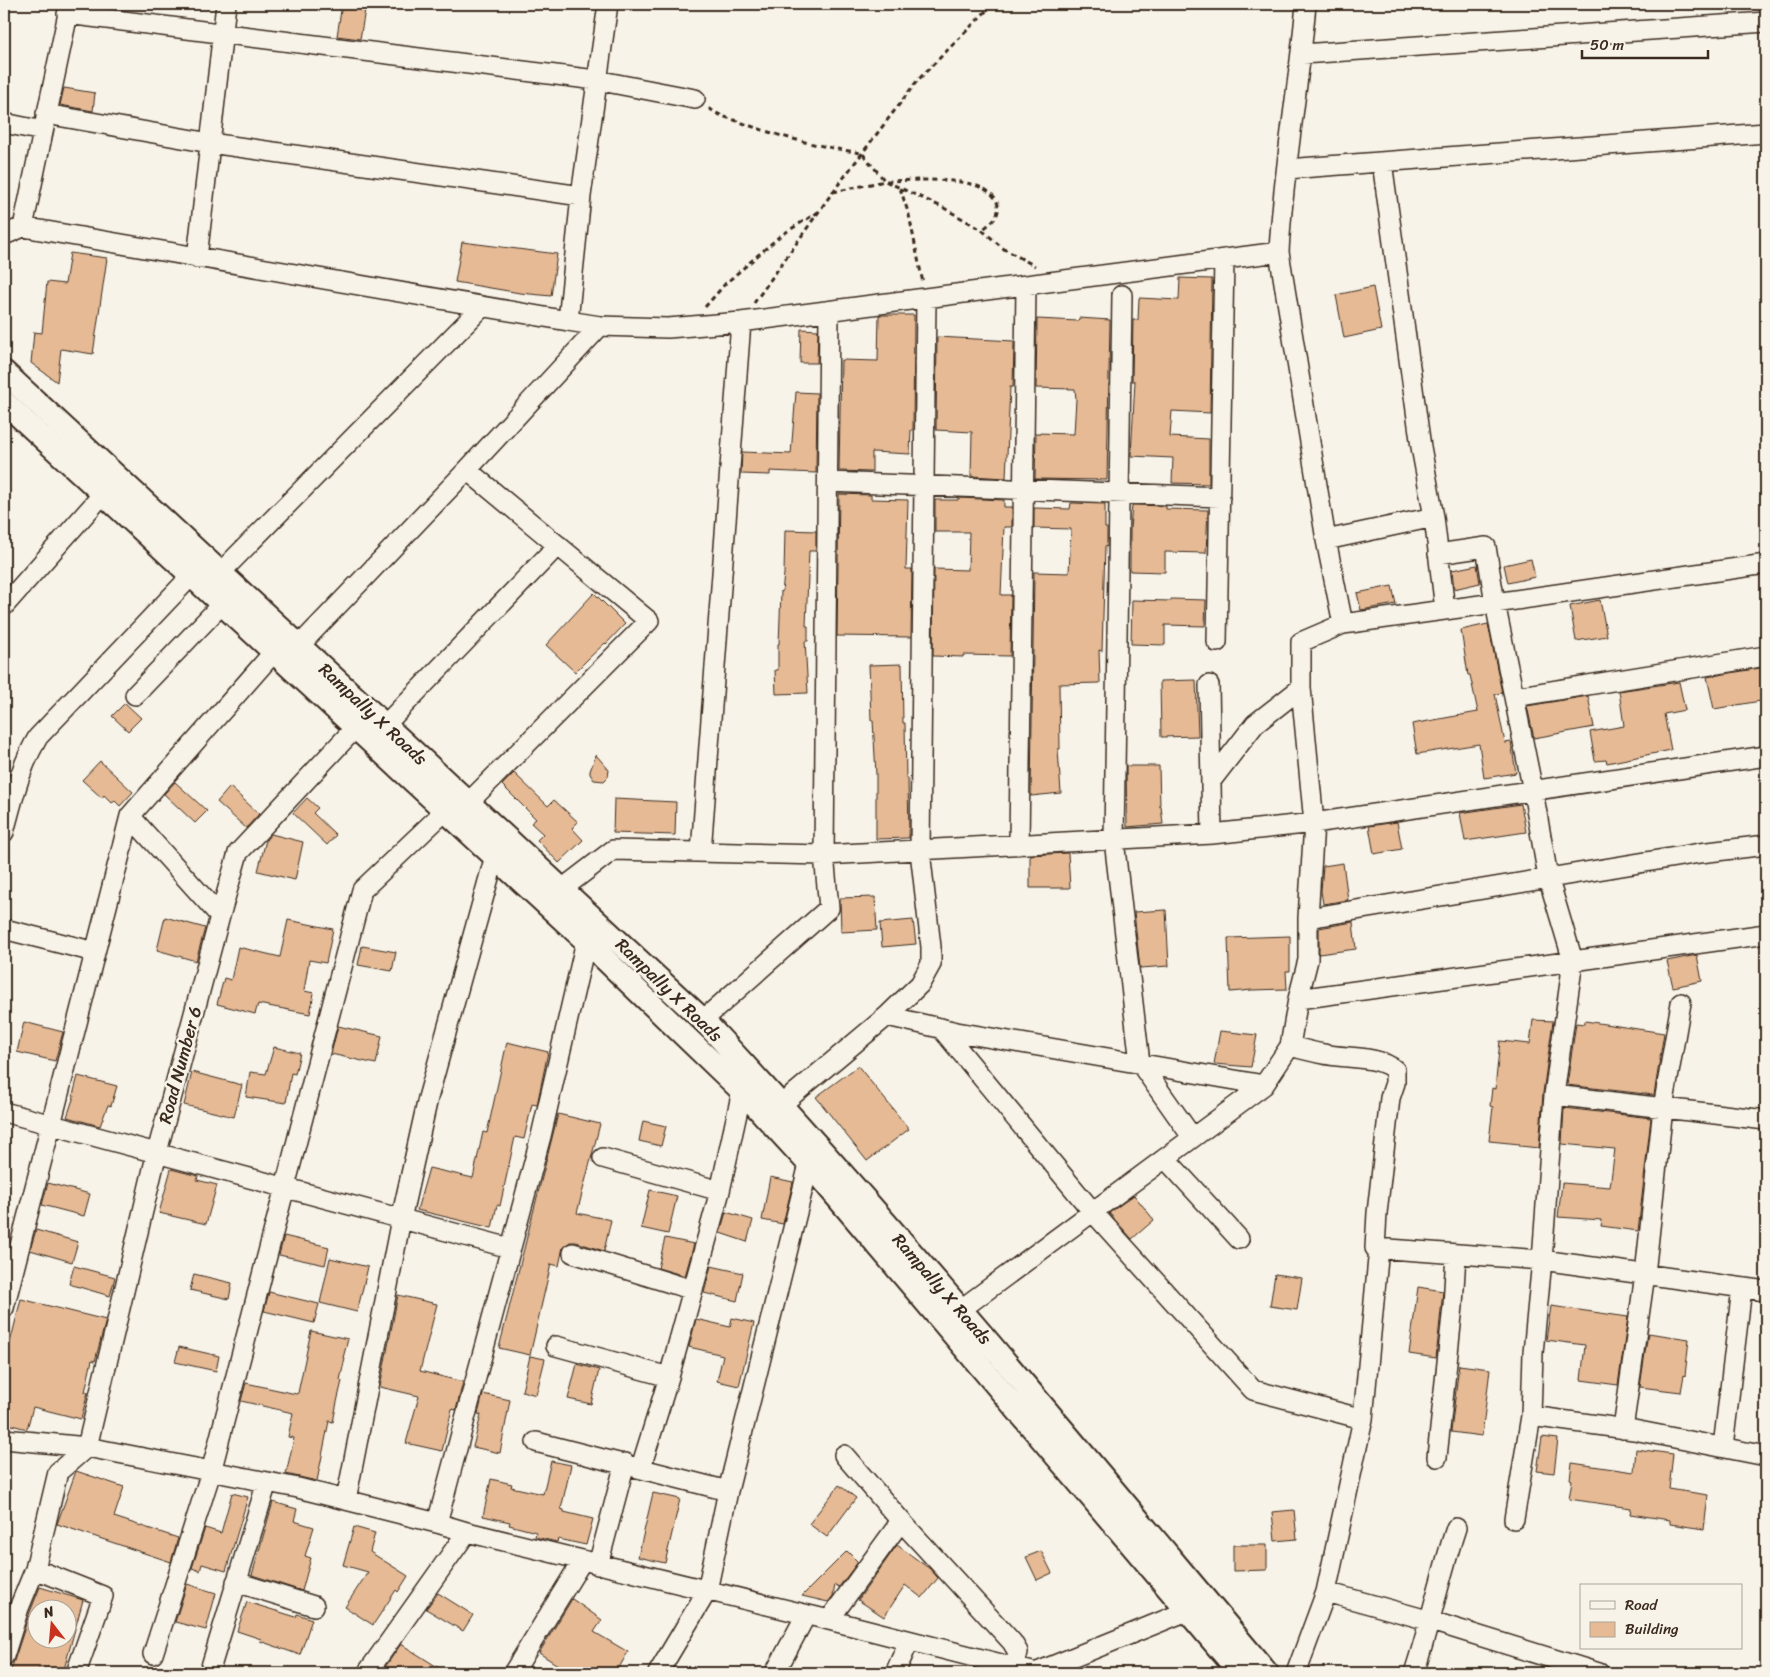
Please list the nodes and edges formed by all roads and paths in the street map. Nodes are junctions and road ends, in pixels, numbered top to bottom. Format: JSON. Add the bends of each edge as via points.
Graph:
{"nodes":[{"id":1,"x":226,"y":4,"type":"edge"},
{"id":2,"x":608,"y":4,"type":"edge"},
{"id":3,"x":992,"y":4,"type":"edge"},
{"id":4,"x":1306,"y":4,"type":"edge"},
{"id":5,"x":68,"y":9,"type":"edge"},
{"id":6,"x":1766,"y":22,"type":"edge"},
{"id":7,"x":222,"y":33,"type":"junction"},
{"id":8,"x":1302,"y":54,"type":"junction"},
{"id":9,"x":596,"y":80,"type":"junction"},
{"id":10,"x":695,"y":99,"type":"joint"},
{"id":11,"x":45,"y":122,"type":"junction"},
{"id":12,"x":4,"y":123,"type":"edge"},
{"id":13,"x":1766,"y":133,"type":"edge"},
{"id":14,"x":210,"y":143,"type":"junction"},
{"id":15,"x":862,"y":153,"type":"junction"},
{"id":16,"x":1382,"y":162,"type":"junction"},
{"id":17,"x":1287,"y":169,"type":"junction"},
{"id":18,"x":885,"y":181,"type":"junction"},
{"id":19,"x":900,"y":188,"type":"junction"},
{"id":20,"x":832,"y":193,"type":"junction"},
{"id":21,"x":581,"y":196,"type":"junction"},
{"id":22,"x":819,"y":212,"type":"junction"},
{"id":23,"x":23,"y":227,"type":"junction"},
{"id":24,"x":982,"y":230,"type":"junction"},
{"id":25,"x":4,"y":235,"type":"edge"},
{"id":26,"x":1279,"y":252,"type":"junction"},
{"id":27,"x":198,"y":258,"type":"junction"},
{"id":28,"x":1224,"y":259,"type":"junction"},
{"id":29,"x":1062,"y":280,"type":"junction"},
{"id":30,"x":1026,"y":285,"type":"junction"},
{"id":31,"x":1122,"y":295,"type":"dead end"},
{"id":32,"x":926,"y":298,"type":"junction"},
{"id":33,"x":482,"y":307,"type":"junction"},
{"id":34,"x":829,"y":311,"type":"junction"},
{"id":35,"x":568,"y":322,"type":"junction"},
{"id":36,"x":741,"y":322,"type":"junction"},
{"id":37,"x":600,"y":326,"type":"junction"},
{"id":38,"x":688,"y":326,"type":"junction"},
{"id":39,"x":4,"y":372,"type":"edge"},
{"id":40,"x":4,"y":402,"type":"edge"},
{"id":41,"x":467,"y":470,"type":"junction"},
{"id":42,"x":828,"y":482,"type":"junction"},
{"id":43,"x":925,"y":486,"type":"junction"},
{"id":44,"x":1023,"y":489,"type":"junction"},
{"id":45,"x":1119,"y":493,"type":"junction"},
{"id":46,"x":103,"y":494,"type":"junction"},
{"id":47,"x":1220,"y":497,"type":"junction"},
{"id":48,"x":1434,"y":517,"type":"junction"},
{"id":49,"x":1326,"y":540,"type":"junction"},
{"id":50,"x":558,"y":545,"type":"junction"},
{"id":51,"x":1438,"y":554,"type":"junction"},
{"id":52,"x":1766,"y":564,"type":"edge"},
{"id":53,"x":220,"y":573,"type":"junction"},
{"id":54,"x":192,"y":575,"type":"junction"},
{"id":55,"x":1495,"y":602,"type":"junction"},
{"id":56,"x":222,"y":605,"type":"junction"},
{"id":57,"x":4,"y":606,"type":"edge"},
{"id":58,"x":1445,"y":610,"type":"junction"},
{"id":59,"x":1343,"y":624,"type":"junction"},
{"id":60,"x":1217,"y":642,"type":"dead end"},
{"id":61,"x":299,"y":646,"type":"junction"},
{"id":62,"x":273,"y":652,"type":"junction"},
{"id":63,"x":1766,"y":656,"type":"edge"},
{"id":64,"x":1209,"y":685,"type":"dead end"},
{"id":65,"x":1301,"y":688,"type":"junction"},
{"id":66,"x":135,"y":695,"type":"dead end"},
{"id":67,"x":1514,"y":697,"type":"junction"},
{"id":68,"x":385,"y":725,"type":"junction"},
{"id":69,"x":356,"y":727,"type":"junction"},
{"id":70,"x":1766,"y":756,"type":"edge"},
{"id":71,"x":1211,"y":781,"type":"junction"},
{"id":72,"x":1533,"y":790,"type":"junction"},
{"id":73,"x":469,"y":802,"type":"junction"},
{"id":74,"x":446,"y":810,"type":"junction"},
{"id":75,"x":130,"y":816,"type":"junction"},
{"id":76,"x":1314,"y":824,"type":"junction"},
{"id":77,"x":4,"y":832,"type":"edge"},
{"id":78,"x":1212,"y":834,"type":"junction"},
{"id":79,"x":1114,"y":840,"type":"junction"},
{"id":80,"x":1019,"y":845,"type":"junction"},
{"id":81,"x":1766,"y":845,"type":"edge"},
{"id":82,"x":920,"y":851,"type":"junction"},
{"id":83,"x":701,"y":852,"type":"junction"},
{"id":84,"x":824,"y":855,"type":"junction"},
{"id":85,"x":495,"y":856,"type":"junction"},
{"id":86,"x":1548,"y":877,"type":"junction"},
{"id":87,"x":562,"y":889,"type":"junction"},
{"id":88,"x":220,"y":916,"type":"junction"},
{"id":89,"x":1308,"y":918,"type":"junction"},
{"id":90,"x":4,"y":929,"type":"edge"},
{"id":91,"x":1766,"y":934,"type":"edge"},
{"id":92,"x":586,"y":940,"type":"junction"},
{"id":93,"x":95,"y":952,"type":"junction"},
{"id":94,"x":1573,"y":961,"type":"junction"},
{"id":95,"x":1298,"y":999,"type":"junction"},
{"id":96,"x":1681,"y":1003,"type":"dead end"},
{"id":97,"x":887,"y":1016,"type":"junction"},
{"id":98,"x":703,"y":1020,"type":"junction"},
{"id":99,"x":941,"y":1028,"type":"junction"},
{"id":100,"x":1290,"y":1046,"type":"junction"},
{"id":101,"x":1140,"y":1063,"type":"junction"},
{"id":102,"x":1264,"y":1085,"type":"junction"},
{"id":103,"x":742,"y":1091,"type":"junction"},
{"id":104,"x":1554,"y":1095,"type":"junction"},
{"id":105,"x":782,"y":1104,"type":"junction"},
{"id":106,"x":1663,"y":1108,"type":"junction"},
{"id":107,"x":4,"y":1112,"type":"edge"},
{"id":108,"x":1766,"y":1120,"type":"edge"},
{"id":109,"x":51,"y":1125,"type":"junction"},
{"id":110,"x":1192,"y":1137,"type":"junction"},
{"id":111,"x":157,"y":1152,"type":"junction"},
{"id":112,"x":603,"y":1158,"type":"dead end"},
{"id":113,"x":1164,"y":1158,"type":"junction"},
{"id":114,"x":809,"y":1164,"type":"junction"},
{"id":115,"x":285,"y":1188,"type":"junction"},
{"id":116,"x":720,"y":1191,"type":"junction"},
{"id":117,"x":1092,"y":1211,"type":"junction"},
{"id":118,"x":401,"y":1219,"type":"junction"},
{"id":119,"x":1239,"y":1239,"type":"dead end"},
{"id":120,"x":510,"y":1248,"type":"junction"},
{"id":121,"x":1379,"y":1248,"type":"junction"},
{"id":122,"x":573,"y":1253,"type":"dead end"},
{"id":123,"x":1456,"y":1254,"type":"junction"},
{"id":124,"x":1542,"y":1260,"type":"junction"},
{"id":125,"x":1645,"y":1274,"type":"junction"},
{"id":126,"x":1742,"y":1288,"type":"junction"},
{"id":127,"x":693,"y":1290,"type":"junction"},
{"id":128,"x":1766,"y":1291,"type":"edge"},
{"id":129,"x":4,"y":1308,"type":"edge"},
{"id":130,"x":960,"y":1310,"type":"junction"},
{"id":131,"x":556,"y":1346,"type":"dead end"},
{"id":132,"x":669,"y":1376,"type":"junction"},
{"id":133,"x":1531,"y":1416,"type":"junction"},
{"id":134,"x":1363,"y":1419,"type":"junction"},
{"id":135,"x":1623,"y":1429,"type":"junction"},
{"id":136,"x":4,"y":1439,"type":"edge"},
{"id":137,"x":536,"y":1442,"type":"dead end"},
{"id":138,"x":87,"y":1447,"type":"junction"},
{"id":139,"x":1723,"y":1447,"type":"junction"},
{"id":140,"x":844,"y":1455,"type":"dead end"},
{"id":141,"x":1766,"y":1456,"type":"edge"},
{"id":142,"x":1437,"y":1457,"type":"dead end"},
{"id":143,"x":633,"y":1465,"type":"junction"},
{"id":144,"x":211,"y":1472,"type":"junction"},
{"id":145,"x":267,"y":1482,"type":"junction"},
{"id":146,"x":728,"y":1491,"type":"junction"},
{"id":147,"x":346,"y":1500,"type":"junction"},
{"id":148,"x":1514,"y":1519,"type":"dead end"},
{"id":149,"x":901,"y":1521,"type":"junction"},
{"id":150,"x":437,"y":1523,"type":"junction"},
{"id":151,"x":1456,"y":1528,"type":"dead end"},
{"id":152,"x":467,"y":1532,"type":"junction"},
{"id":153,"x":590,"y":1563,"type":"junction"},
{"id":154,"x":35,"y":1569,"type":"junction"},
{"id":155,"x":236,"y":1582,"type":"junction"},
{"id":156,"x":707,"y":1591,"type":"junction"},
{"id":157,"x":1326,"y":1592,"type":"junction"},
{"id":158,"x":314,"y":1606,"type":"dead end"},
{"id":159,"x":1187,"y":1611,"type":"junction"},
{"id":160,"x":806,"y":1615,"type":"junction"},
{"id":161,"x":829,"y":1620,"type":"junction"},
{"id":162,"x":1431,"y":1620,"type":"junction"},
{"id":163,"x":909,"y":1641,"type":"junction"},
{"id":164,"x":153,"y":1654,"type":"dead end"},
{"id":165,"x":4,"y":1656,"type":"edge"},
{"id":166,"x":1015,"y":1671,"type":"edge"},
{"id":167,"x":76,"y":1673,"type":"edge"},
{"id":168,"x":209,"y":1673,"type":"edge"},
{"id":169,"x":367,"y":1673,"type":"edge"},
{"id":170,"x":513,"y":1673,"type":"edge"},
{"id":171,"x":658,"y":1673,"type":"edge"},
{"id":172,"x":775,"y":1673,"type":"edge"},
{"id":173,"x":894,"y":1673,"type":"edge"},
{"id":174,"x":1036,"y":1673,"type":"edge"},
{"id":175,"x":1240,"y":1673,"type":"edge"},
{"id":176,"x":1267,"y":1673,"type":"edge"},
{"id":177,"x":1296,"y":1673,"type":"edge"},
{"id":178,"x":1414,"y":1673,"type":"edge"},
{"id":179,"x":1599,"y":1673,"type":"edge"}],
"edges":[{"from":1,"to":7,"type":"street"},
{"from":2,"to":9,"type":"street"},
{"from":3,"to":15,"type":"path","via":[[917,82]]},
{"from":4,"to":8,"type":"street"},
{"from":5,"to":7,"type":"street"},
{"from":5,"to":11,"type":"street"},
{"from":6,"to":8,"type":"street"},
{"from":7,"to":9,"type":"street"},
{"from":7,"to":14,"type":"street"},
{"from":8,"to":17,"type":"street"},
{"from":9,"to":10,"type":"street"},
{"from":9,"to":21,"type":"street"},
{"from":10,"to":15,"type":"path","via":[[715,113],[750,126],[824,148]]},
{"from":11,"to":12,"type":"street"},
{"from":11,"to":14,"type":"street"},
{"from":11,"to":23,"type":"street"},
{"from":13,"to":16,"type":"street"},
{"from":14,"to":21,"type":"street"},
{"from":14,"to":27,"type":"street"},
{"from":15,"to":18,"type":"path"},
{"from":15,"to":20,"type":"path"},
{"from":16,"to":17,"type":"street"},
{"from":16,"to":48,"type":"street","via":[[1420,447]]},
{"from":17,"to":26,"type":"street"},
{"from":18,"to":19,"type":"path"},
{"from":18,"to":20,"type":"path"},
{"from":18,"to":24,"type":"path","via":[[935,180],[984,188],[993,194],[998,210],[994,220]]},
{"from":19,"to":24,"type":"path"},
{"from":19,"to":32,"type":"path","via":[[909,215]]},
{"from":20,"to":22,"type":"path"},
{"from":21,"to":35,"type":"street"},
{"from":22,"to":36,"type":"path"},
{"from":22,"to":38,"type":"path","via":[[773,242],[725,284]]},
{"from":23,"to":25,"type":"street"},
{"from":23,"to":27,"type":"street"},
{"from":24,"to":29,"type":"path","via":[[1004,249]]},
{"from":26,"to":28,"type":"street"},
{"from":26,"to":49,"type":"street"},
{"from":27,"to":33,"type":"street"},
{"from":28,"to":29,"type":"street"},
{"from":28,"to":47,"type":"street"},
{"from":29,"to":30,"type":"street"},
{"from":30,"to":32,"type":"street"},
{"from":30,"to":44,"type":"street"},
{"from":31,"to":45,"type":"street"},
{"from":32,"to":34,"type":"street"},
{"from":32,"to":43,"type":"street"},
{"from":33,"to":35,"type":"street"},
{"from":33,"to":53,"type":"street"},
{"from":34,"to":36,"type":"street"},
{"from":34,"to":42,"type":"street"},
{"from":35,"to":37,"type":"street"},
{"from":36,"to":38,"type":"street"},
{"from":36,"to":83,"type":"street"},
{"from":37,"to":38,"type":"street"},
{"from":37,"to":41,"type":"street"},
{"from":39,"to":53,"type":"main road","name":"Rampally X Roads"},
{"from":40,"to":46,"type":"main road"},
{"from":41,"to":50,"type":"street"},
{"from":41,"to":61,"type":"street"},
{"from":42,"to":43,"type":"street"},
{"from":42,"to":84,"type":"street"},
{"from":43,"to":44,"type":"street"},
{"from":43,"to":82,"type":"street"},
{"from":44,"to":45,"type":"street"},
{"from":44,"to":80,"type":"street"},
{"from":45,"to":47,"type":"street"},
{"from":45,"to":79,"type":"street"},
{"from":46,"to":54,"type":"main road"},
{"from":46,"to":57,"type":"street"},
{"from":47,"to":60,"type":"street"},
{"from":48,"to":49,"type":"street"},
{"from":48,"to":51,"type":"street"},
{"from":49,"to":59,"type":"street"},
{"from":50,"to":68,"type":"street"},
{"from":50,"to":73,"type":"street","via":[[649,621]]},
{"from":51,"to":55,"type":"street","via":[[1486,547]]},
{"from":51,"to":58,"type":"street"},
{"from":52,"to":55,"type":"street"},
{"from":53,"to":61,"type":"main road","name":"Rampally X Roads"},
{"from":54,"to":56,"type":"main road"},
{"from":54,"to":77,"type":"street","via":[[38,738],[17,784]]},
{"from":55,"to":58,"type":"street"},
{"from":55,"to":67,"type":"street"},
{"from":56,"to":62,"type":"main road"},
{"from":56,"to":66,"type":"street"},
{"from":58,"to":59,"type":"street"},
{"from":59,"to":65,"type":"street","via":[[1301,642]]},
{"from":61,"to":68,"type":"main road","name":"Rampally X Roads"},
{"from":62,"to":69,"type":"main road"},
{"from":62,"to":75,"type":"street"},
{"from":63,"to":67,"type":"street"},
{"from":64,"to":71,"type":"street"},
{"from":65,"to":71,"type":"street","via":[[1255,724]]},
{"from":65,"to":76,"type":"street"},
{"from":67,"to":72,"type":"street"},
{"from":68,"to":73,"type":"main road","name":"Rampally X Roads"},
{"from":69,"to":74,"type":"main road"},
{"from":69,"to":88,"type":"street","name":"Road Number 6","via":[[238,853]]},
{"from":70,"to":72,"type":"street"},
{"from":71,"to":78,"type":"street"},
{"from":72,"to":76,"type":"street"},
{"from":72,"to":86,"type":"street"},
{"from":73,"to":87,"type":"main road","name":"Rampally X Roads"},
{"from":74,"to":85,"type":"main road"},
{"from":74,"to":115,"type":"street","via":[[362,890]]},
{"from":75,"to":88,"type":"street"},
{"from":75,"to":93,"type":"street"},
{"from":76,"to":78,"type":"street"},
{"from":76,"to":89,"type":"street"},
{"from":78,"to":79,"type":"street"},
{"from":79,"to":80,"type":"street"},
{"from":79,"to":101,"type":"street"},
{"from":80,"to":82,"type":"street"},
{"from":81,"to":86,"type":"street"},
{"from":82,"to":84,"type":"street"},
{"from":82,"to":97,"type":"street","via":[[931,964],[920,984]]},
{"from":83,"to":84,"type":"street"},
{"from":83,"to":87,"type":"street","via":[[613,850]]},
{"from":84,"to":98,"type":"street","via":[[829,908]]},
{"from":85,"to":92,"type":"main road"},
{"from":85,"to":118,"type":"street","via":[[428,1098]]},
{"from":86,"to":89,"type":"street"},
{"from":86,"to":94,"type":"street"},
{"from":87,"to":98,"type":"main road","name":"Rampally X Roads"},
{"from":88,"to":111,"type":"street","name":"Road Number 6"},
{"from":89,"to":95,"type":"street","via":[[1308,960]]},
{"from":90,"to":93,"type":"street"},
{"from":91,"to":94,"type":"street"},
{"from":92,"to":103,"type":"main road"},
{"from":92,"to":120,"type":"street","via":[[541,1136]]},
{"from":93,"to":109,"type":"street"},
{"from":94,"to":95,"type":"street"},
{"from":94,"to":104,"type":"street"},
{"from":95,"to":100,"type":"street"},
{"from":96,"to":106,"type":"street"},
{"from":97,"to":99,"type":"street"},
{"from":97,"to":105,"type":"street"},
{"from":98,"to":105,"type":"main road","name":"Rampally X Roads"},
{"from":99,"to":101,"type":"street"},
{"from":99,"to":117,"type":"street"},
{"from":100,"to":102,"type":"street"},
{"from":100,"to":121,"type":"street","via":[[1323,1054],[1369,1059],[1388,1064],[1395,1070],[1377,1213],[1375,1248]]},
{"from":101,"to":102,"type":"street"},
{"from":101,"to":110,"type":"street"},
{"from":102,"to":110,"type":"street"},
{"from":103,"to":114,"type":"main road"},
{"from":103,"to":116,"type":"street"},
{"from":104,"to":106,"type":"street"},
{"from":104,"to":124,"type":"street"},
{"from":105,"to":130,"type":"main road","name":"Rampally X Roads"},
{"from":106,"to":108,"type":"street"},
{"from":106,"to":125,"type":"street"},
{"from":107,"to":109,"type":"street"},
{"from":109,"to":111,"type":"street"},
{"from":109,"to":129,"type":"street"},
{"from":110,"to":113,"type":"street"},
{"from":111,"to":115,"type":"street"},
{"from":111,"to":138,"type":"street","name":"Road Number 6"},
{"from":112,"to":116,"type":"street"},
{"from":113,"to":117,"type":"street"},
{"from":113,"to":119,"type":"street"},
{"from":114,"to":146,"type":"street"},
{"from":114,"to":159,"type":"main road"},
{"from":115,"to":118,"type":"street"},
{"from":115,"to":144,"type":"street"},
{"from":116,"to":127,"type":"street"},
{"from":117,"to":130,"type":"street"},
{"from":117,"to":134,"type":"street","via":[[1253,1390]]},
{"from":118,"to":120,"type":"street"},
{"from":118,"to":147,"type":"street"},
{"from":120,"to":150,"type":"street"},
{"from":121,"to":123,"type":"street"},
{"from":121,"to":134,"type":"street"},
{"from":122,"to":127,"type":"street"},
{"from":123,"to":124,"type":"street"},
{"from":123,"to":142,"type":"street"},
{"from":124,"to":125,"type":"street"},
{"from":124,"to":133,"type":"street"},
{"from":125,"to":126,"type":"street"},
{"from":125,"to":135,"type":"street"},
{"from":126,"to":128,"type":"street"},
{"from":126,"to":139,"type":"street"},
{"from":127,"to":132,"type":"street"},
{"from":130,"to":176,"type":"main road","name":"Rampally X Roads"},
{"from":131,"to":132,"type":"street"},
{"from":132,"to":143,"type":"street"},
{"from":133,"to":135,"type":"street"},
{"from":133,"to":148,"type":"street"},
{"from":134,"to":157,"type":"street"},
{"from":135,"to":139,"type":"street"},
{"from":136,"to":138,"type":"street"},
{"from":137,"to":143,"type":"street"},
{"from":138,"to":144,"type":"street"},
{"from":138,"to":154,"type":"street","via":[[58,1472]]},
{"from":139,"to":141,"type":"street"},
{"from":140,"to":149,"type":"street"},
{"from":143,"to":146,"type":"street"},
{"from":143,"to":153,"type":"street"},
{"from":144,"to":145,"type":"street"},
{"from":144,"to":164,"type":"street"},
{"from":145,"to":147,"type":"street"},
{"from":145,"to":155,"type":"street"},
{"from":146,"to":156,"type":"street"},
{"from":147,"to":150,"type":"street"},
{"from":149,"to":161,"type":"street"},
{"from":149,"to":166,"type":"street","via":[[1012,1642],[1018,1652]]},
{"from":150,"to":152,"type":"street"},
{"from":151,"to":162,"type":"street"},
{"from":152,"to":153,"type":"street"},
{"from":152,"to":169,"type":"street"},
{"from":153,"to":156,"type":"street"},
{"from":153,"to":170,"type":"street"},
{"from":154,"to":165,"type":"street"},
{"from":154,"to":167,"type":"street","via":[[103,1596]]},
{"from":155,"to":158,"type":"street"},
{"from":155,"to":168,"type":"street"},
{"from":156,"to":160,"type":"street"},
{"from":156,"to":171,"type":"street"},
{"from":157,"to":162,"type":"street"},
{"from":157,"to":177,"type":"street"},
{"from":159,"to":174,"type":"street"},
{"from":159,"to":175,"type":"main road"},
{"from":160,"to":161,"type":"street"},
{"from":160,"to":172,"type":"street"},
{"from":161,"to":163,"type":"street"},
{"from":162,"to":178,"type":"street"},
{"from":162,"to":179,"type":"street"},
{"from":163,"to":166,"type":"street"},
{"from":163,"to":173,"type":"street"},
{"from":166,"to":174,"type":"street"}]}
